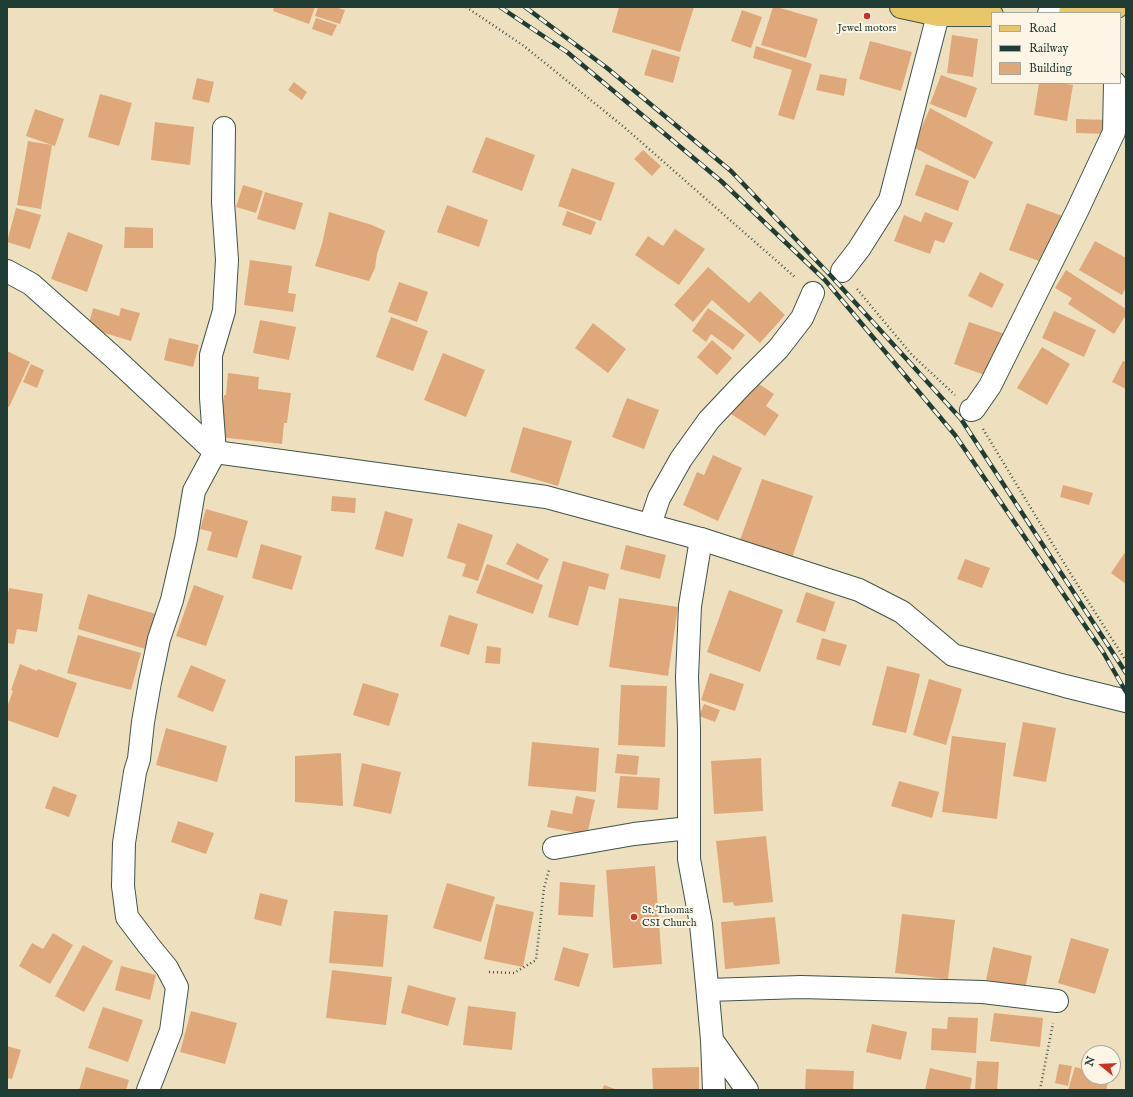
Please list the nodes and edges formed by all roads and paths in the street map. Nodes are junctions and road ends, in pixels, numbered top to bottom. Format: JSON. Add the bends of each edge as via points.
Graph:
{"nodes":[{"id":1,"x":466,"y":7,"type":"edge"},
{"id":2,"x":901,"y":7,"type":"edge"},
{"id":3,"x":1111,"y":10,"type":"edge"},
{"id":4,"x":1084,"y":12,"type":"edge"},
{"id":5,"x":938,"y":15,"type":"junction"},
{"id":6,"x":991,"y":15,"type":"edge"},
{"id":7,"x":1115,"y":84,"type":"edge"},
{"id":8,"x":224,"y":128,"type":"dead end"},
{"id":9,"x":7,"y":271,"type":"edge"},
{"id":10,"x":842,"y":272,"type":"dead end"},
{"id":11,"x":813,"y":293,"type":"joint"},
{"id":12,"x":971,"y":410,"type":"dead end"},
{"id":13,"x":214,"y":452,"type":"junction"},
{"id":14,"x":650,"y":525,"type":"junction"},
{"id":15,"x":701,"y":539,"type":"junction"},
{"id":16,"x":1072,"y":576,"type":"dead end"},
{"id":17,"x":1126,"y":661,"type":"edge"},
{"id":18,"x":1126,"y":701,"type":"edge"},
{"id":19,"x":689,"y":828,"type":"junction"},
{"id":20,"x":554,"y":848,"type":"joint"},
{"id":21,"x":489,"y":972,"type":"dead end"},
{"id":22,"x":708,"y":990,"type":"junction"},
{"id":23,"x":1057,"y":1001,"type":"joint"},
{"id":24,"x":712,"y":1040,"type":"junction"},
{"id":25,"x":148,"y":1090,"type":"edge"},
{"id":26,"x":714,"y":1090,"type":"edge"},
{"id":27,"x":747,"y":1090,"type":"edge"},
{"id":28,"x":1040,"y":1090,"type":"edge"}],
"edges":[{"from":1,"to":11,"type":"path","via":[[524,46],[624,127]]},
{"from":2,"to":5,"type":"main road"},
{"from":3,"to":4,"type":"main road"},
{"from":5,"to":6,"type":"main road"},
{"from":5,"to":10,"type":"street","via":[[890,200]]},
{"from":7,"to":12,"type":"street","via":[[1114,132],[990,386]]},
{"from":8,"to":13,"type":"street","via":[[223,202],[227,260],[224,311],[211,355]]},
{"from":9,"to":13,"type":"street","via":[[31,284]]},
{"from":11,"to":14,"type":"street","via":[[802,318],[778,349],[709,420],[681,459],[659,498]]},
{"from":13,"to":14,"type":"street","via":[[546,497]]},
{"from":13,"to":25,"type":"street","via":[[194,491],[172,600],[159,639],[124,843],[123,886],[127,917],[167,968],[177,987],[171,1031]]},
{"from":14,"to":15,"type":"street"},
{"from":15,"to":18,"type":"street","via":[[859,590],[902,612],[953,655]]},
{"from":15,"to":19,"type":"street","via":[[690,606],[687,677]]},
{"from":16,"to":17,"type":"path"},
{"from":19,"to":20,"type":"street","via":[[634,834]]},
{"from":19,"to":22,"type":"street","via":[[689,859],[701,924]]},
{"from":20,"to":21,"type":"path","via":[[544,888],[536,960],[514,973]]},
{"from":22,"to":23,"type":"street","via":[[801,987],[984,992]]},
{"from":22,"to":24,"type":"street"},
{"from":23,"to":28,"type":"path"},
{"from":24,"to":26,"type":"street"},
{"from":24,"to":27,"type":"street"}]}
